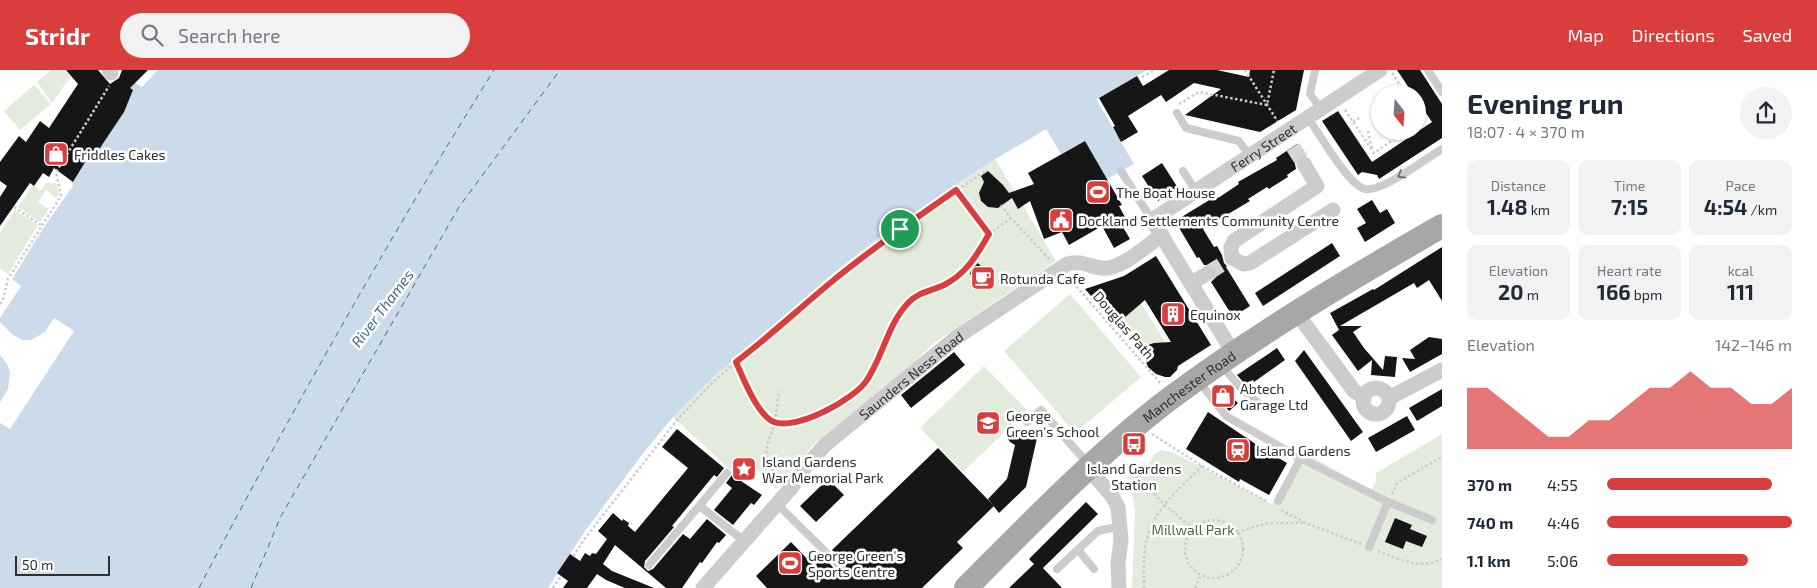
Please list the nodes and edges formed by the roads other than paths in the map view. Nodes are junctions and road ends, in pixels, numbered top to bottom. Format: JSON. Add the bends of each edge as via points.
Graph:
{"nodes":[{"id":1,"x":1315,"y":70,"type":"edge"},
{"id":2,"x":1428,"y":70,"type":"edge"},
{"id":3,"x":1372,"y":72,"type":"edge"},
{"id":4,"x":1442,"y":92,"type":"edge"},
{"id":5,"x":1321,"y":109,"type":"junction"},
{"id":6,"x":1177,"y":113,"type":"road end"},
{"id":7,"x":1308,"y":118,"type":"junction"},
{"id":8,"x":1285,"y":133,"type":"junction"},
{"id":9,"x":1293,"y":147,"type":"tunnel mouth"},
{"id":10,"x":1442,"y":149,"type":"edge"},
{"id":11,"x":1250,"y":156,"type":"junction"},
{"id":12,"x":1304,"y":164,"type":"tunnel mouth"},
{"id":13,"x":1121,"y":171,"type":"dead end"},
{"id":14,"x":1183,"y":171,"type":"dead end"},
{"id":15,"x":1196,"y":191,"type":"junction"},
{"id":16,"x":1333,"y":210,"type":"dead end"},
{"id":17,"x":1152,"y":220,"type":"junction"},
{"id":18,"x":1442,"y":226,"type":"edge"},
{"id":19,"x":1162,"y":235,"type":"junction"},
{"id":20,"x":1208,"y":273,"type":"tunnel mouth"},
{"id":21,"x":1192,"y":283,"type":"junction"},
{"id":22,"x":1296,"y":312,"type":"junction"},
{"id":23,"x":1227,"y":358,"type":"junction"},
{"id":24,"x":1442,"y":370,"type":"edge"},
{"id":25,"x":1197,"y":380,"type":"junction"},
{"id":26,"x":1257,"y":402,"type":"dead end"},
{"id":27,"x":1027,"y":422,"type":"dead end"},
{"id":28,"x":1301,"y":458,"type":"junction"},
{"id":29,"x":1089,"y":467,"type":"junction"},
{"id":30,"x":727,"y":473,"type":"dead end"},
{"id":31,"x":1278,"y":501,"type":"dead end"},
{"id":32,"x":1388,"y":502,"type":"junction"},
{"id":33,"x":777,"y":504,"type":"junction"},
{"id":34,"x":700,"y":506,"type":"junction"},
{"id":35,"x":1432,"y":520,"type":"dead end"},
{"id":36,"x":1119,"y":529,"type":"junction"},
{"id":37,"x":744,"y":541,"type":"junction"},
{"id":38,"x":1369,"y":547,"type":"road end"},
{"id":39,"x":1078,"y":550,"type":"junction"},
{"id":40,"x":649,"y":565,"type":"dead end"},
{"id":41,"x":841,"y":567,"type":"dead end"},
{"id":42,"x":1057,"y":569,"type":"dead end"},
{"id":43,"x":1094,"y":570,"type":"dead end"},
{"id":44,"x":703,"y":588,"type":"edge"},
{"id":45,"x":966,"y":588,"type":"edge"},
{"id":46,"x":1119,"y":588,"type":"edge"}],
"edges":[{"from":1,"to":5,"type":"lane","via":[[1310,94]]},
{"from":2,"to":4,"type":"lane"},
{"from":3,"to":5,"type":"street","name":"Ferry Street"},
{"from":5,"to":7,"type":"street","name":"Ferry Street"},
{"from":6,"to":11,"type":"lane","via":[[1186,128],[1239,141]]},
{"from":7,"to":8,"type":"street","name":"Ferry Street"},
{"from":10,"to":7,"type":"lane","one_way":true,"via":[[1382,187],[1364,189],[1350,180]]},
{"from":8,"to":9,"type":"street"},
{"from":8,"to":11,"type":"street","name":"Ferry Street"},
{"from":11,"to":15,"type":"street","name":"Ferry Street"},
{"from":12,"to":16,"type":"street","via":[[1317,186],[1234,241],[1229,260],[1250,263]]},
{"from":13,"to":17,"type":"lane"},
{"from":14,"to":15,"type":"lane"},
{"from":15,"to":17,"type":"street","name":"Ferry Street"},
{"from":17,"to":19,"type":"street"},
{"from":18,"to":22,"type":"main road","name":"Manchester Road"},
{"from":19,"to":21,"type":"street"},
{"from":19,"to":33,"type":"street","name":"Saunders Ness Road","via":[[1111,268],[1073,262],[1067,264],[957,337],[825,445]]},
{"from":20,"to":21,"type":"street"},
{"from":21,"to":23,"type":"street"},
{"from":22,"to":23,"type":"main road","name":"Manchester Road"},
{"from":22,"to":24,"type":"street","via":[[1354,391],[1364,397],[1369,390],[1377,388],[1389,398]]},
{"from":23,"to":25,"type":"main road","name":"Manchester Road"},
{"from":23,"to":26,"type":"lane","via":[[1241,388]]},
{"from":25,"to":28,"type":"lane","via":[[1226,416]]},
{"from":25,"to":29,"type":"main road","name":"Manchester Road"},
{"from":27,"to":29,"type":"lane","via":[[1041,410]]},
{"from":28,"to":31,"type":"lane"},
{"from":28,"to":32,"type":"lane"},
{"from":29,"to":36,"type":"street","via":[[1115,500]]},
{"from":29,"to":45,"type":"main road","name":"Manchester Road"},
{"from":30,"to":34,"type":"lane"},
{"from":32,"to":35,"type":"lane"},
{"from":32,"to":38,"type":"lane"},
{"from":33,"to":37,"type":"street","name":"Saunders Ness Road"},
{"from":33,"to":41,"type":"lane"},
{"from":34,"to":37,"type":"lane"},
{"from":34,"to":40,"type":"lane"},
{"from":36,"to":39,"type":"lane","via":[[1098,531]]},
{"from":36,"to":46,"type":"street"},
{"from":37,"to":44,"type":"street","name":"Saunders Ness Road"},
{"from":39,"to":42,"type":"lane"},
{"from":39,"to":43,"type":"lane"}]}
